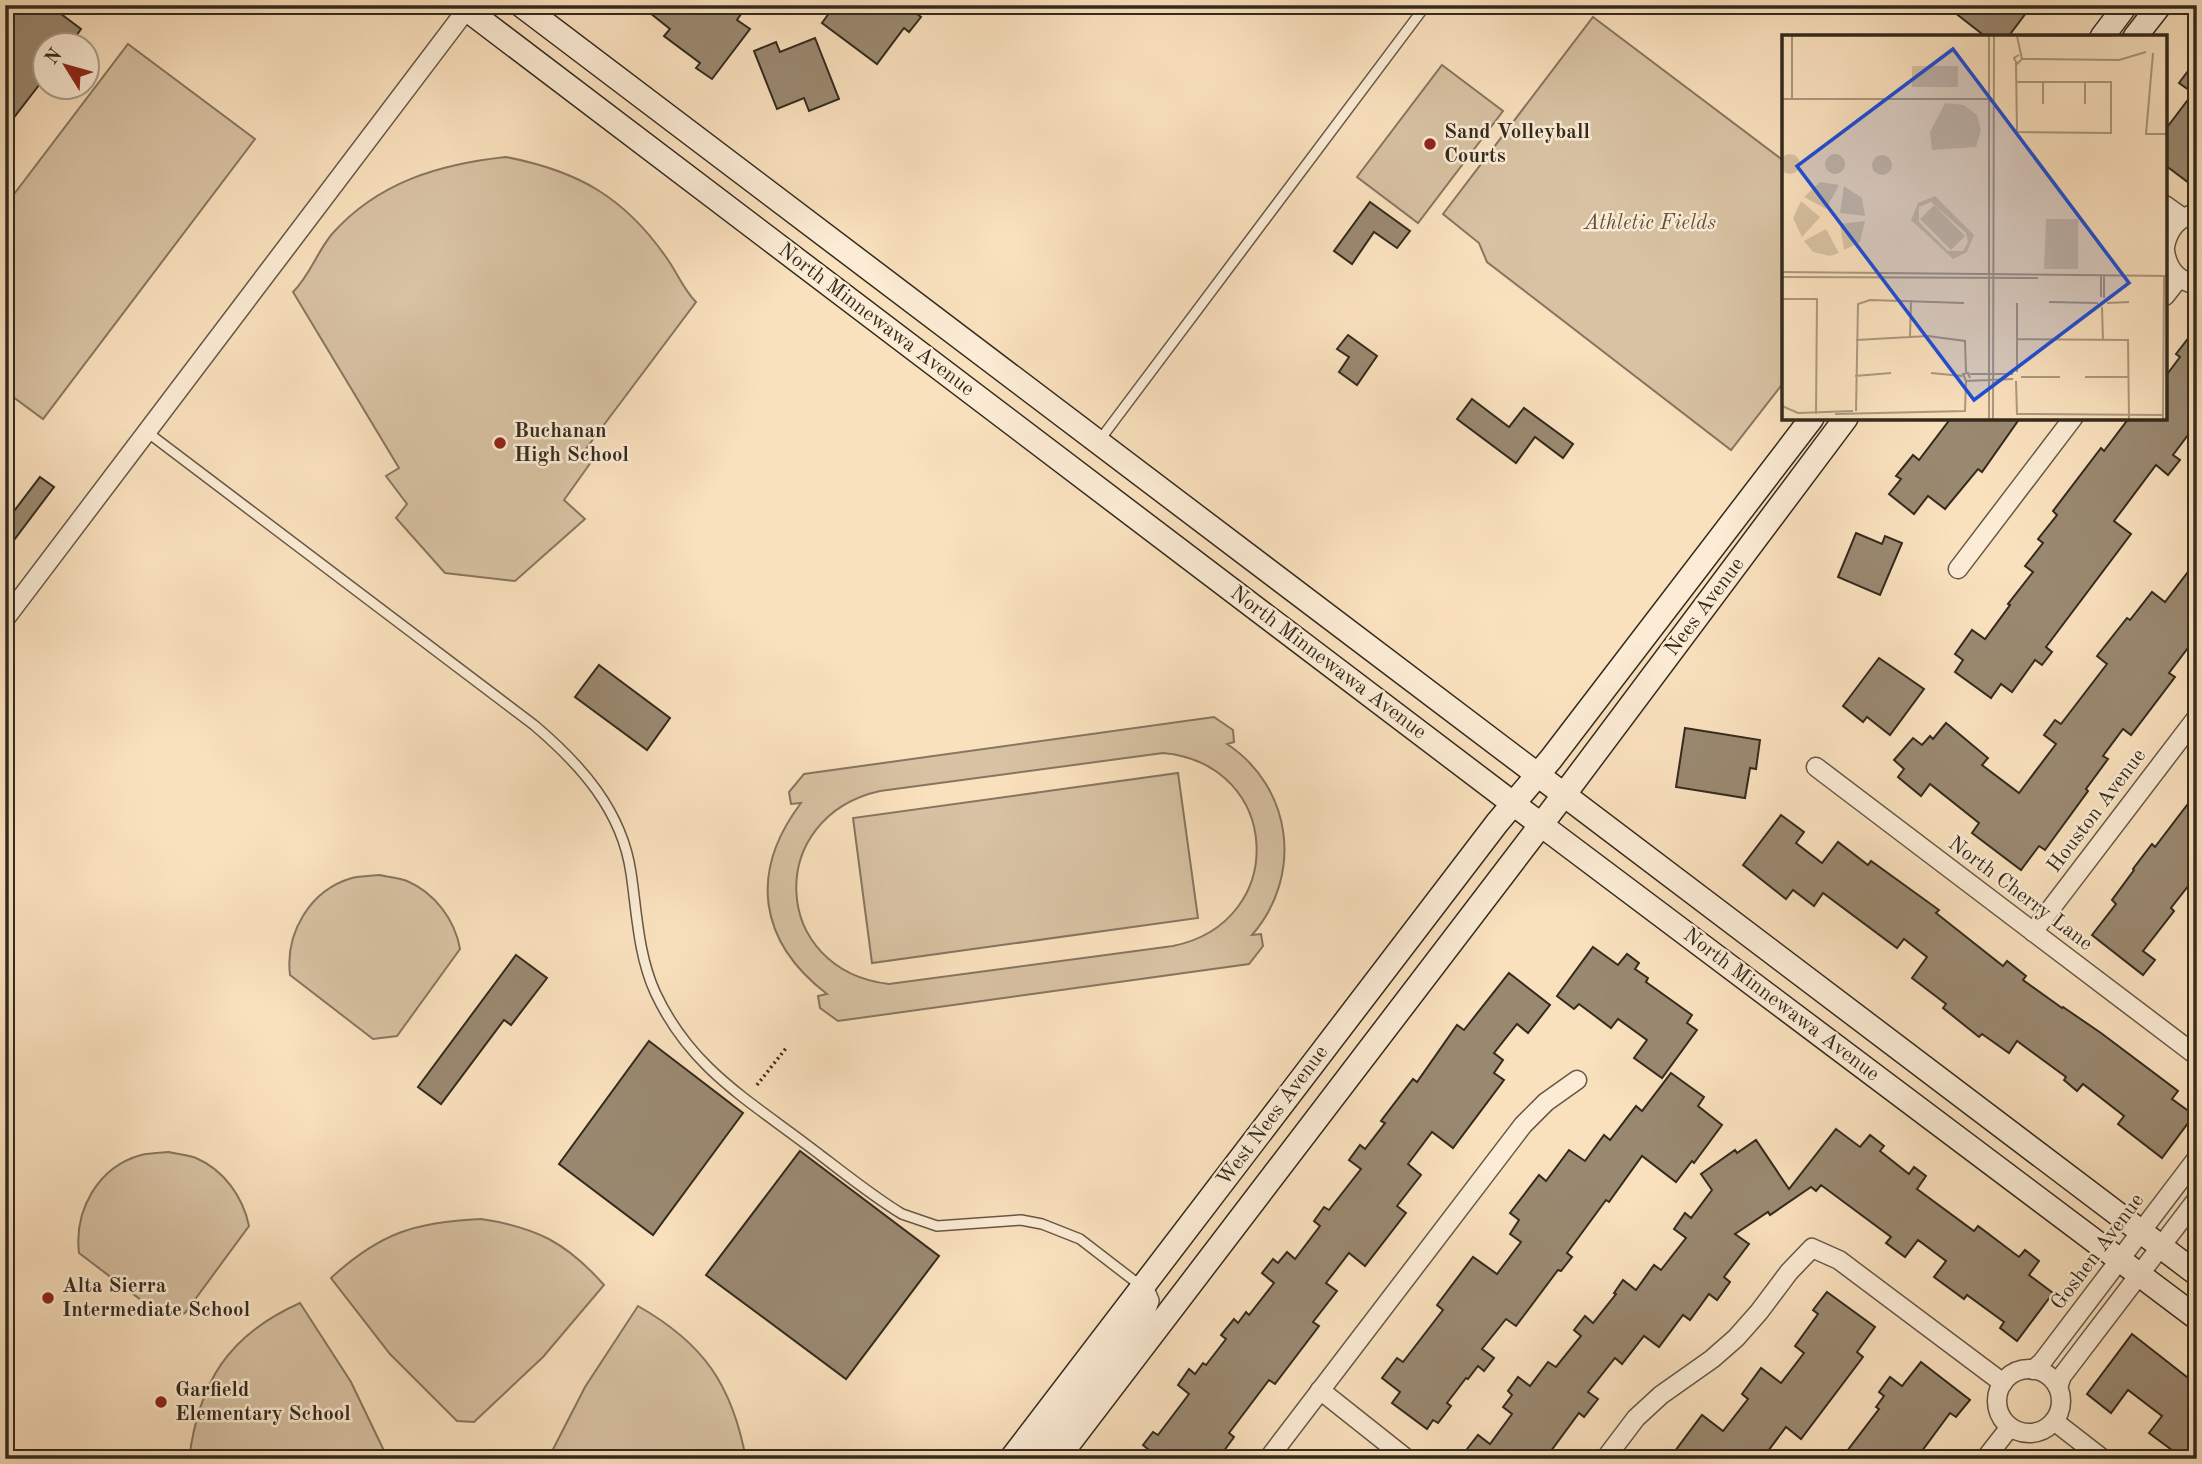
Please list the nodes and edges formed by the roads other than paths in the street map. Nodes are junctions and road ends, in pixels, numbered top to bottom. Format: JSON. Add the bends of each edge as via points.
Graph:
{"nodes":[{"id":1,"x":521,"y":5,"type":"edge"},
{"id":2,"x":1426,"y":5,"type":"edge"},
{"id":3,"x":2126,"y":5,"type":"edge"},
{"id":4,"x":2160,"y":5,"type":"edge"},
{"id":5,"x":466,"y":7,"type":"edge"},
{"id":6,"x":2104,"y":35,"type":"edge"},
{"id":7,"x":2137,"y":35,"type":"edge"},
{"id":8,"x":2167,"y":206,"type":"edge"},
{"id":9,"x":2190,"y":215,"type":"edge"},
{"id":10,"x":2167,"y":241,"type":"edge"},
{"id":11,"x":2167,"y":248,"type":"edge"},
{"id":12,"x":2179,"y":278,"type":"junction"},
{"id":13,"x":2197,"y":285,"type":"edge"},
{"id":14,"x":2167,"y":293,"type":"edge"},
{"id":15,"x":1810,"y":420,"type":"edge"},
{"id":16,"x":1845,"y":420,"type":"edge"},
{"id":17,"x":2071,"y":420,"type":"edge"},
{"id":18,"x":147,"y":432,"type":"junction"},
{"id":19,"x":1098,"y":443,"type":"junction"},
{"id":20,"x":1076,"y":471,"type":"junction"},
{"id":21,"x":1958,"y":569,"type":"dead end"},
{"id":22,"x":5,"y":619,"type":"edge"},
{"id":23,"x":2197,"y":717,"type":"edge"},
{"id":24,"x":1816,"y":767,"type":"dead end"},
{"id":25,"x":1537,"y":776,"type":"junction"},
{"id":26,"x":1563,"y":796,"type":"junction"},
{"id":27,"x":1514,"y":803,"type":"junction"},
{"id":28,"x":1540,"y":824,"type":"junction"},
{"id":29,"x":2033,"y":932,"type":"junction"},
{"id":30,"x":2197,"y":1056,"type":"edge"},
{"id":31,"x":1577,"y":1080,"type":"dead end"},
{"id":32,"x":2197,"y":1158,"type":"edge"},
{"id":33,"x":2197,"y":1199,"type":"edge"},
{"id":34,"x":2141,"y":1232,"type":"junction"},
{"id":35,"x":2161,"y":1247,"type":"junction"},
{"id":36,"x":2120,"y":1260,"type":"junction"},
{"id":37,"x":2197,"y":1274,"type":"edge"},
{"id":38,"x":2139,"y":1275,"type":"junction"},
{"id":39,"x":1142,"y":1287,"type":"junction"},
{"id":40,"x":2197,"y":1318,"type":"edge"},
{"id":41,"x":2033,"y":1370,"type":"junction"},
{"id":42,"x":2003,"y":1384,"type":"junction"},
{"id":43,"x":2058,"y":1387,"type":"junction"},
{"id":44,"x":1320,"y":1390,"type":"junction"},
{"id":45,"x":2054,"y":1421,"type":"junction"},
{"id":46,"x":2010,"y":1427,"type":"junction"},
{"id":47,"x":1011,"y":1459,"type":"edge"},
{"id":48,"x":1036,"y":1459,"type":"edge"},
{"id":49,"x":1057,"y":1459,"type":"edge"},
{"id":50,"x":1268,"y":1459,"type":"edge"},
{"id":51,"x":1407,"y":1459,"type":"edge"},
{"id":52,"x":1605,"y":1459,"type":"edge"},
{"id":53,"x":1985,"y":1459,"type":"edge"},
{"id":54,"x":2103,"y":1459,"type":"edge"}],
"edges":[{"from":1,"to":19,"type":"main road","name":"North Minnewawa Avenue"},
{"from":2,"to":19,"type":"lane"},
{"from":3,"to":6,"type":"main road"},
{"from":4,"to":7,"type":"main road"},
{"from":5,"to":18,"type":"street"},
{"from":5,"to":20,"type":"main road","name":"North Minnewawa Avenue"},
{"from":8,"to":9,"type":"street"},
{"from":9,"to":10,"type":"street","via":[[2176,223]]},
{"from":11,"to":12,"type":"street","via":[[2172,270]]},
{"from":12,"to":13,"type":"street"},
{"from":12,"to":14,"type":"street"},
{"from":15,"to":25,"type":"main road","name":"Nees Avenue"},
{"from":16,"to":26,"type":"main road","name":"Nees Avenue"},
{"from":17,"to":21,"type":"street"},
{"from":18,"to":22,"type":"street"},
{"from":18,"to":39,"type":"lane","via":[[534,725],[581,768],[609,809],[625,847],[641,948],[656,993],[687,1045],[715,1076],[902,1214],[937,1226],[1021,1220],[1059,1229],[1080,1239]]},
{"from":19,"to":20,"type":"main road"},
{"from":19,"to":25,"type":"main road","name":"North Minnewawa Avenue"},
{"from":20,"to":27,"type":"main road","name":"North Minnewawa Avenue"},
{"from":23,"to":29,"type":"street","name":"Houston Avenue"},
{"from":24,"to":29,"type":"street","name":"North Cherry Lane"},
{"from":25,"to":26,"type":"main road","name":"North Minnewawa Avenue"},
{"from":25,"to":27,"type":"main road","name":"West Nees Avenue"},
{"from":26,"to":28,"type":"main road","name":"West Nees Avenue"},
{"from":26,"to":34,"type":"main road","name":"North Minnewawa Avenue"},
{"from":27,"to":28,"type":"main road","name":"North Minnewawa Avenue"},
{"from":27,"to":39,"type":"main road","name":"West Nees Avenue"},
{"from":28,"to":36,"type":"main road","name":"North Minnewawa Avenue"},
{"from":28,"to":49,"type":"main road","name":"West Nees Avenue"},
{"from":29,"to":30,"type":"street","name":"North Cherry Lane"},
{"from":31,"to":44,"type":"street","via":[[1523,1125]]},
{"from":32,"to":34,"type":"street","name":"Goshen Avenue"},
{"from":33,"to":35,"type":"street"},
{"from":34,"to":35,"type":"main road","name":"North Minnewawa Avenue"},
{"from":34,"to":36,"type":"street","name":"Goshen Avenue"},
{"from":35,"to":37,"type":"main road","name":"North Minnewawa Avenue"},
{"from":35,"to":38,"type":"street"},
{"from":36,"to":38,"type":"main road","name":"North Minnewawa Avenue"},
{"from":36,"to":41,"type":"street","name":"Goshen Avenue"},
{"from":38,"to":40,"type":"main road","name":"North Minnewawa Avenue"},
{"from":38,"to":43,"type":"street"},
{"from":39,"to":47,"type":"main road","name":"West Nees Avenue"},
{"from":39,"to":48,"type":"street","via":[[1148,1301],[1143,1315]]},
{"from":41,"to":42,"type":"street","via":[[2016,1373]]},
{"from":41,"to":43,"type":"street","via":[[2052,1378]]},
{"from":42,"to":46,"type":"street","via":[[1999,1411]]},
{"from":42,"to":52,"type":"street","via":[[1839,1260],[1812,1248],[1736,1338],[1636,1418]]},
{"from":43,"to":45,"type":"street","via":[[2061,1404]]},
{"from":44,"to":50,"type":"street"},
{"from":44,"to":51,"type":"street"},
{"from":45,"to":46,"type":"street","via":[[2033,1433]]},
{"from":45,"to":54,"type":"street"},
{"from":46,"to":53,"type":"street"}]}
